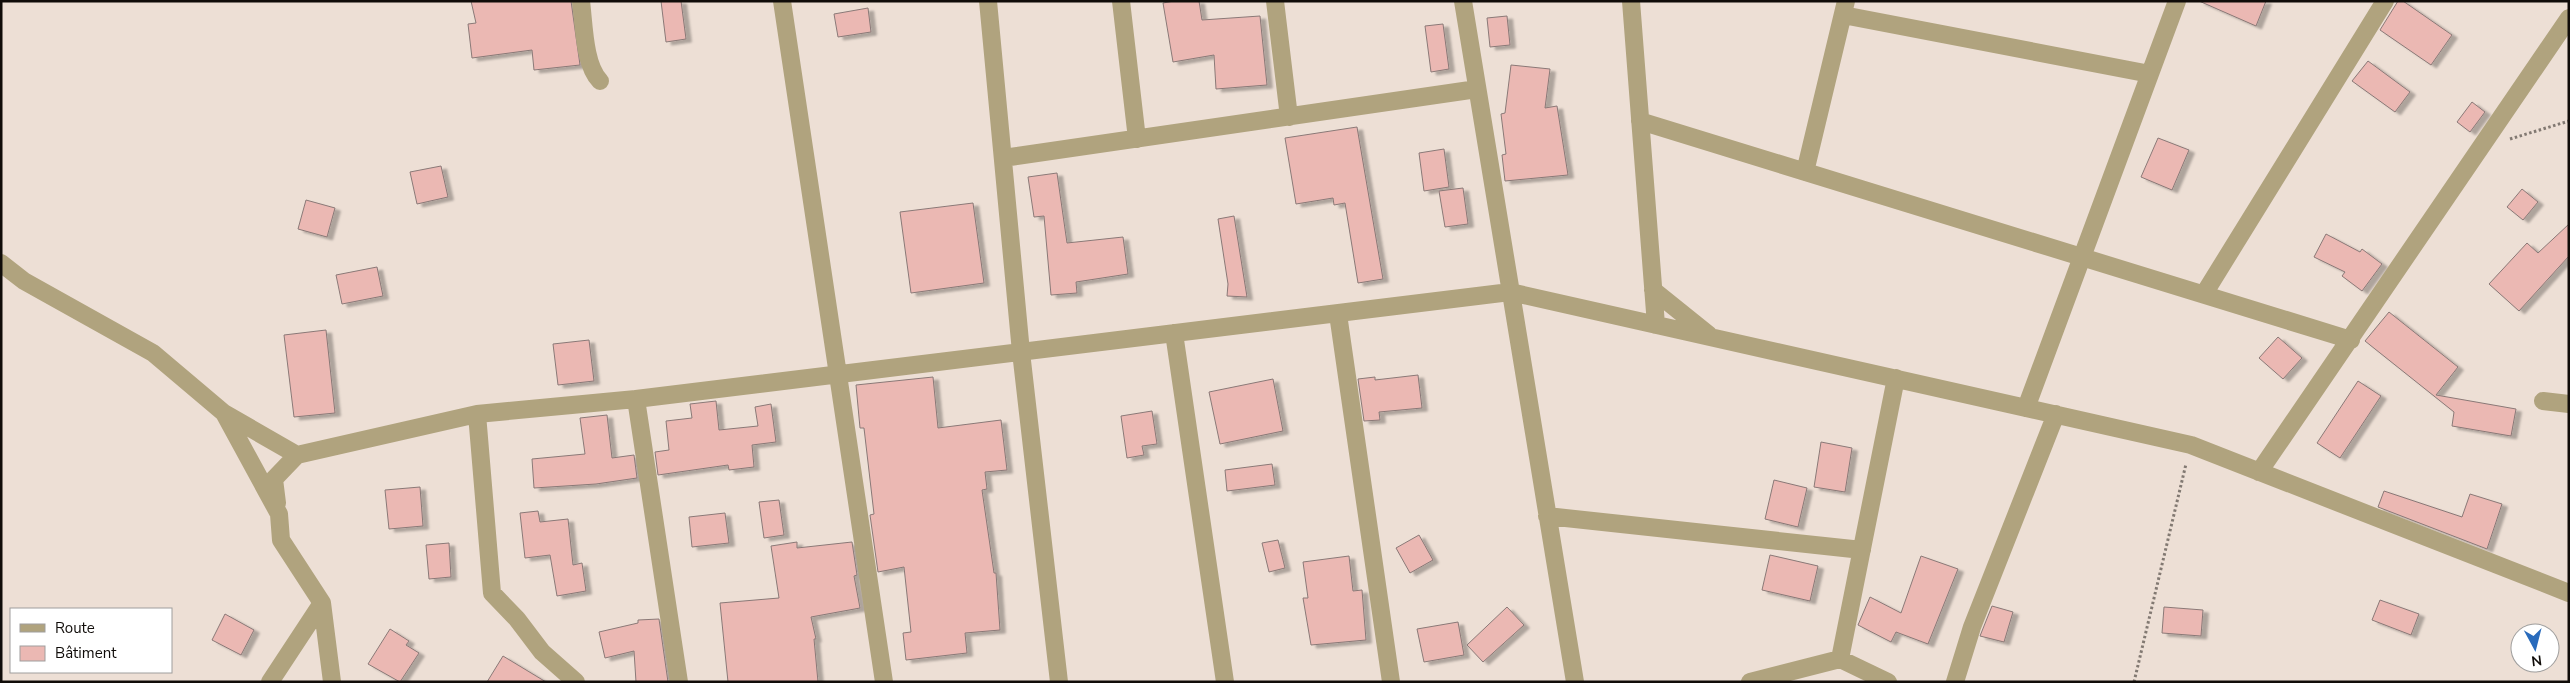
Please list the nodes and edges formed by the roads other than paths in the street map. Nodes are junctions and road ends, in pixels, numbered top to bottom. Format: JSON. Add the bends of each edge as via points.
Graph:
{"nodes":[{"id":1,"x":581,"y":1,"type":"edge"},
{"id":2,"x":782,"y":1,"type":"edge"},
{"id":3,"x":988,"y":1,"type":"edge"},
{"id":4,"x":1121,"y":1,"type":"edge"},
{"id":5,"x":1275,"y":1,"type":"edge"},
{"id":6,"x":1463,"y":1,"type":"edge"},
{"id":7,"x":1631,"y":1,"type":"edge"},
{"id":8,"x":2177,"y":1,"type":"edge"},
{"id":9,"x":2385,"y":1,"type":"edge"},
{"id":10,"x":1844,"y":8,"type":"edge"},
{"id":11,"x":2569,"y":18,"type":"edge"},
{"id":12,"x":2150,"y":74,"type":"junction"},
{"id":13,"x":600,"y":81,"type":"dead end"},
{"id":14,"x":1477,"y":90,"type":"junction"},
{"id":15,"x":1289,"y":117,"type":"junction"},
{"id":16,"x":1640,"y":122,"type":"junction"},
{"id":17,"x":1137,"y":139,"type":"junction"},
{"id":18,"x":1003,"y":158,"type":"junction"},
{"id":19,"x":1806,"y":172,"type":"junction"},
{"id":20,"x":2082,"y":256,"type":"junction"},
{"id":21,"x":1,"y":263,"type":"edge"},
{"id":22,"x":1653,"y":290,"type":"junction"},
{"id":23,"x":1510,"y":292,"type":"junction"},
{"id":24,"x":2204,"y":294,"type":"junction"},
{"id":25,"x":1338,"y":314,"type":"junction"},
{"id":26,"x":1656,"y":325,"type":"junction"},
{"id":27,"x":1174,"y":333,"type":"junction"},
{"id":28,"x":1712,"y":338,"type":"junction"},
{"id":29,"x":2351,"y":340,"type":"junction"},
{"id":30,"x":1021,"y":352,"type":"junction"},
{"id":31,"x":839,"y":374,"type":"junction"},
{"id":32,"x":1896,"y":378,"type":"junction"},
{"id":33,"x":636,"y":399,"type":"junction"},
{"id":34,"x":2543,"y":401,"type":"dead end"},
{"id":35,"x":2569,"y":404,"type":"edge"},
{"id":36,"x":2026,"y":408,"type":"junction"},
{"id":37,"x":224,"y":414,"type":"junction"},
{"id":38,"x":478,"y":414,"type":"junction"},
{"id":39,"x":2056,"y":414,"type":"junction"},
{"id":40,"x":297,"y":455,"type":"junction"},
{"id":41,"x":2259,"y":472,"type":"junction"},
{"id":42,"x":279,"y":514,"type":"junction"},
{"id":43,"x":1547,"y":516,"type":"junction"},
{"id":44,"x":1862,"y":550,"type":"junction"},
{"id":45,"x":2569,"y":593,"type":"edge"},
{"id":46,"x":322,"y":603,"type":"junction"},
{"id":47,"x":1840,"y":659,"type":"junction"},
{"id":48,"x":270,"y":682,"type":"edge"},
{"id":49,"x":332,"y":682,"type":"edge"},
{"id":50,"x":576,"y":682,"type":"edge"},
{"id":51,"x":679,"y":682,"type":"edge"},
{"id":52,"x":884,"y":682,"type":"edge"},
{"id":53,"x":1059,"y":682,"type":"edge"},
{"id":54,"x":1225,"y":682,"type":"edge"},
{"id":55,"x":1391,"y":682,"type":"edge"},
{"id":56,"x":1575,"y":682,"type":"edge"},
{"id":57,"x":1750,"y":682,"type":"edge"},
{"id":58,"x":1888,"y":682,"type":"edge"},
{"id":59,"x":1955,"y":682,"type":"edge"}],
"edges":[{"from":1,"to":13,"type":"street","via":[[589,62],[592,74]]},
{"from":2,"to":31,"type":"street"},
{"from":3,"to":18,"type":"street"},
{"from":4,"to":17,"type":"street"},
{"from":5,"to":15,"type":"street"},
{"from":6,"to":14,"type":"street"},
{"from":7,"to":16,"type":"street"},
{"from":8,"to":12,"type":"street"},
{"from":9,"to":24,"type":"street"},
{"from":10,"to":12,"type":"street"},
{"from":10,"to":19,"type":"street"},
{"from":11,"to":29,"type":"street"},
{"from":12,"to":20,"type":"street"},
{"from":14,"to":15,"type":"street"},
{"from":14,"to":23,"type":"street"},
{"from":15,"to":17,"type":"street"},
{"from":16,"to":19,"type":"street"},
{"from":16,"to":22,"type":"street"},
{"from":17,"to":18,"type":"street"},
{"from":18,"to":30,"type":"street"},
{"from":19,"to":20,"type":"street"},
{"from":20,"to":24,"type":"street"},
{"from":20,"to":36,"type":"street"},
{"from":21,"to":37,"type":"street","via":[[24,281],[153,353]]},
{"from":22,"to":26,"type":"street"},
{"from":22,"to":28,"type":"street"},
{"from":23,"to":25,"type":"street"},
{"from":23,"to":26,"type":"street"},
{"from":23,"to":43,"type":"street"},
{"from":24,"to":29,"type":"street"},
{"from":25,"to":27,"type":"street"},
{"from":25,"to":55,"type":"street"},
{"from":26,"to":28,"type":"street"},
{"from":27,"to":30,"type":"street"},
{"from":27,"to":54,"type":"street"},
{"from":28,"to":32,"type":"street"},
{"from":29,"to":41,"type":"street"},
{"from":30,"to":31,"type":"street"},
{"from":30,"to":53,"type":"street"},
{"from":31,"to":33,"type":"street"},
{"from":31,"to":52,"type":"street"},
{"from":32,"to":36,"type":"street"},
{"from":32,"to":44,"type":"street"},
{"from":33,"to":38,"type":"street"},
{"from":33,"to":51,"type":"street"},
{"from":34,"to":35,"type":"street"},
{"from":36,"to":39,"type":"street"},
{"from":37,"to":40,"type":"street"},
{"from":37,"to":42,"type":"street"},
{"from":38,"to":40,"type":"street"},
{"from":38,"to":50,"type":"street","via":[[492,593],[542,652]]},
{"from":39,"to":41,"type":"street","via":[[2191,444]]},
{"from":39,"to":59,"type":"street","via":[[1972,627]]},
{"from":40,"to":42,"type":"street","via":[[274,479]]},
{"from":41,"to":45,"type":"street"},
{"from":42,"to":46,"type":"street","via":[[281,540]]},
{"from":43,"to":44,"type":"street"},
{"from":43,"to":56,"type":"street"},
{"from":44,"to":47,"type":"street"},
{"from":46,"to":48,"type":"street"},
{"from":46,"to":49,"type":"street"},
{"from":47,"to":57,"type":"street"},
{"from":47,"to":58,"type":"street"}]}
